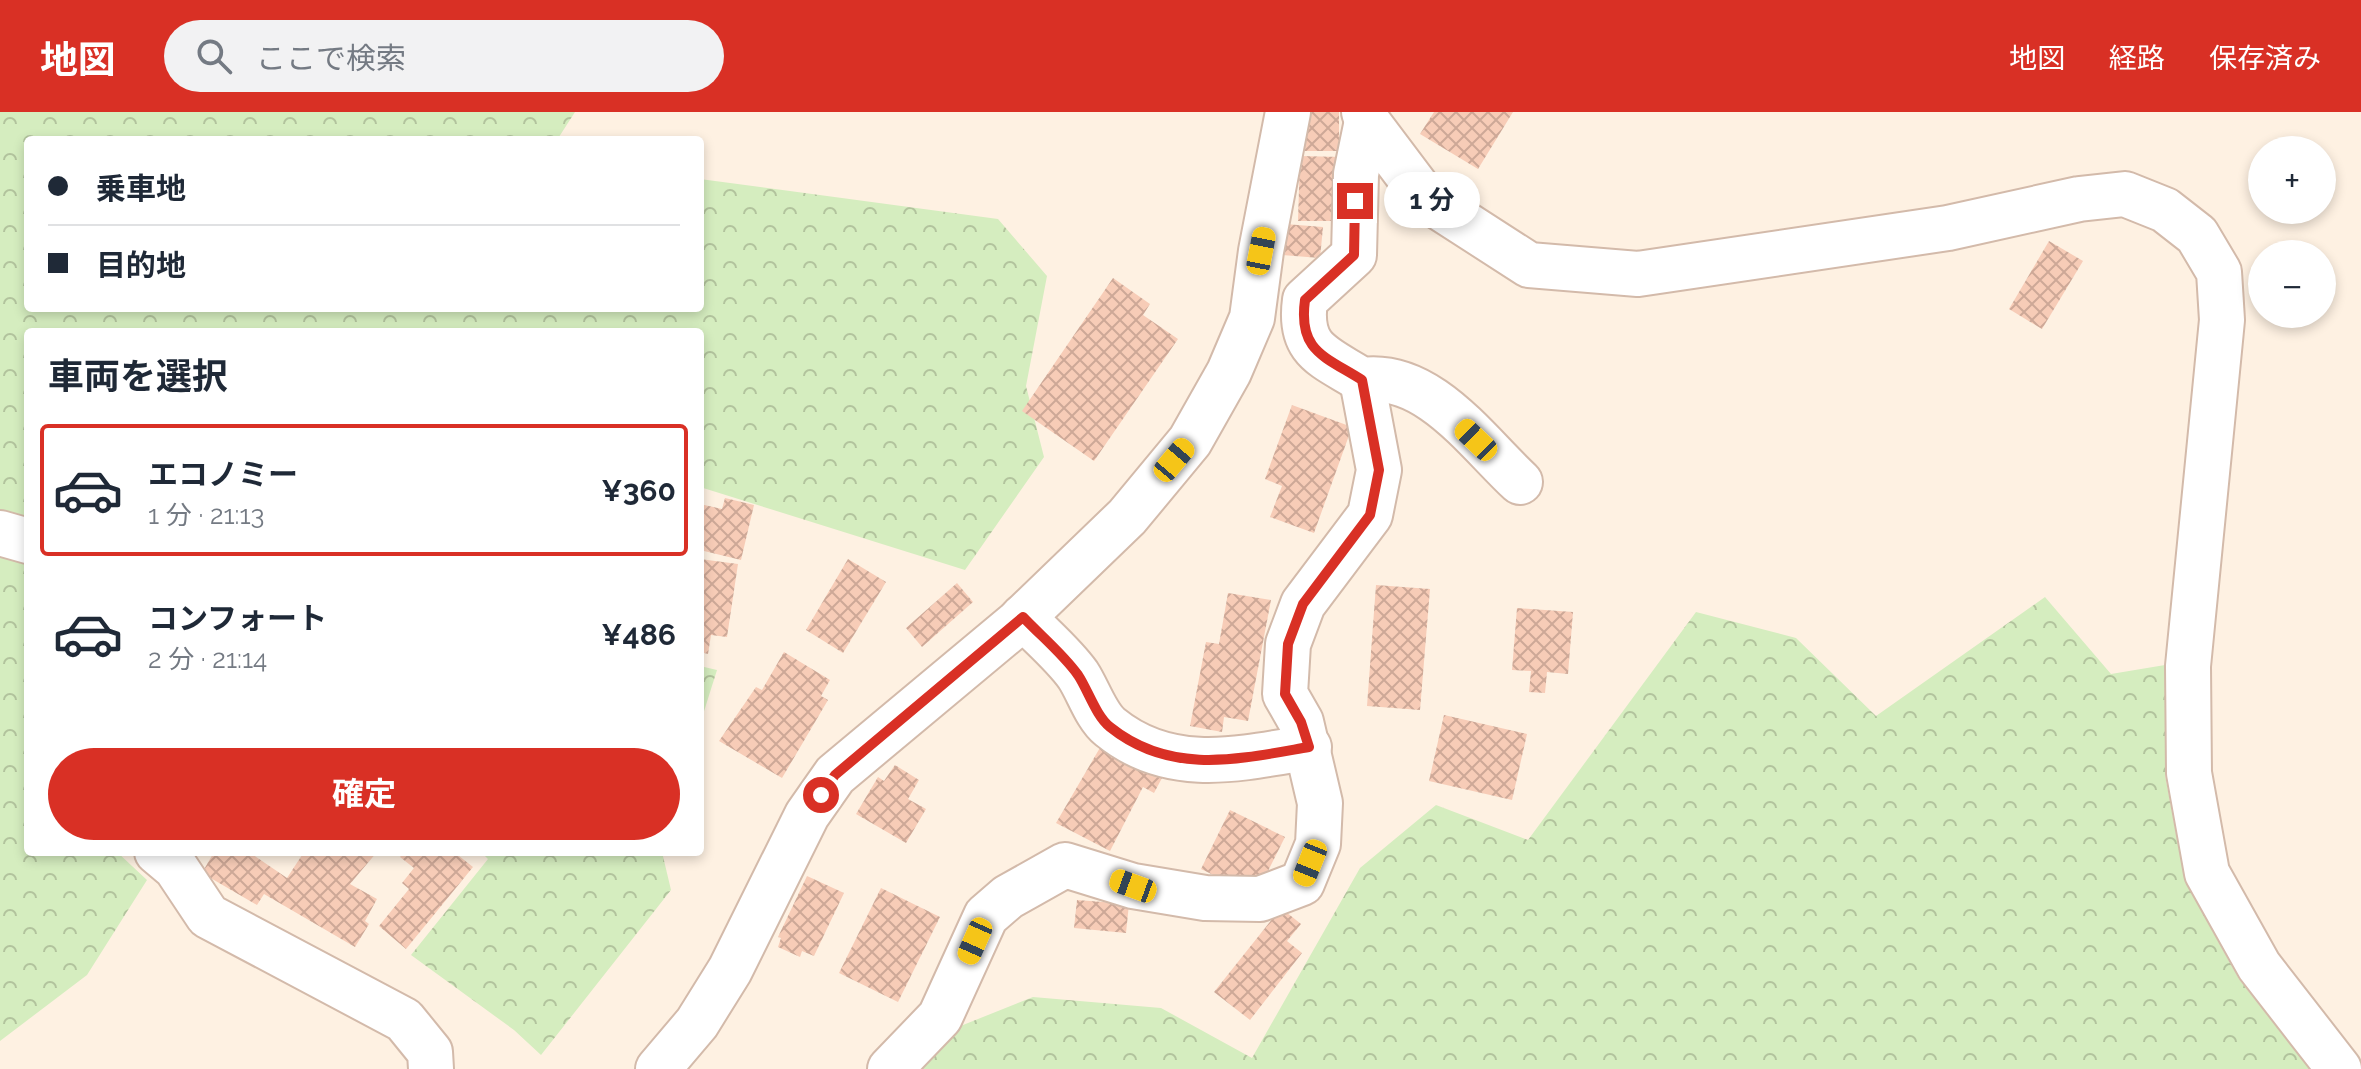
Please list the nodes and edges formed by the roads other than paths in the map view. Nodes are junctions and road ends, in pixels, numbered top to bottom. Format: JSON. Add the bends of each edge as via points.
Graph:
{"nodes":[{"id":1,"x":1288,"y":112,"type":"edge"},
{"id":2,"x":1365,"y":116,"type":"edge"},
{"id":3,"x":1362,"y":380,"type":"junction"},
{"id":4,"x":1520,"y":482,"type":"dead end"},
{"id":5,"x":0,"y":533,"type":"edge"},
{"id":6,"x":24,"y":540,"type":"edge"},
{"id":7,"x":1023,"y":617,"type":"junction"},
{"id":8,"x":1309,"y":747,"type":"junction"},
{"id":9,"x":172,"y":857,"type":"edge"},
{"id":10,"x":676,"y":1061,"type":"edge"},
{"id":11,"x":431,"y":1069,"type":"edge"},
{"id":12,"x":890,"y":1069,"type":"edge"},
{"id":13,"x":2339,"y":1069,"type":"edge"}],
"edges":[{"from":1,"to":7,"type":"street","via":[[1252,318],[1229,372],[1190,441],[1127,517]]},
{"from":2,"to":3,"type":"street","via":[[1356,174],[1354,255],[1305,300],[1302,324],[1310,347]]},
{"from":2,"to":13,"type":"street","via":[[1425,198],[1529,265],[1638,274],[1948,228],[2125,194],[2165,210],[2197,235],[2219,272],[2222,320],[2188,666],[2189,773],[2207,873],[2259,966]]},
{"from":3,"to":4,"type":"street","via":[[1385,377],[1432,397]]},
{"from":3,"to":8,"type":"street","via":[[1379,470],[1370,515],[1303,604],[1288,644],[1285,694]]},
{"from":5,"to":6,"type":"street"},
{"from":7,"to":8,"type":"street","via":[[1076,673],[1108,726],[1138,743],[1185,762],[1237,760]]},
{"from":7,"to":10,"type":"street","via":[[835,775],[807,815],[730,970]]},
{"from":8,"to":12,"type":"street","via":[[1320,803],[1318,844],[1302,883],[1260,899],[1205,898],[1133,886],[1065,865],[1008,897],[986,916],[940,1017]]},
{"from":9,"to":11,"type":"street","via":[[208,916],[404,1020],[430,1052]]}]}
